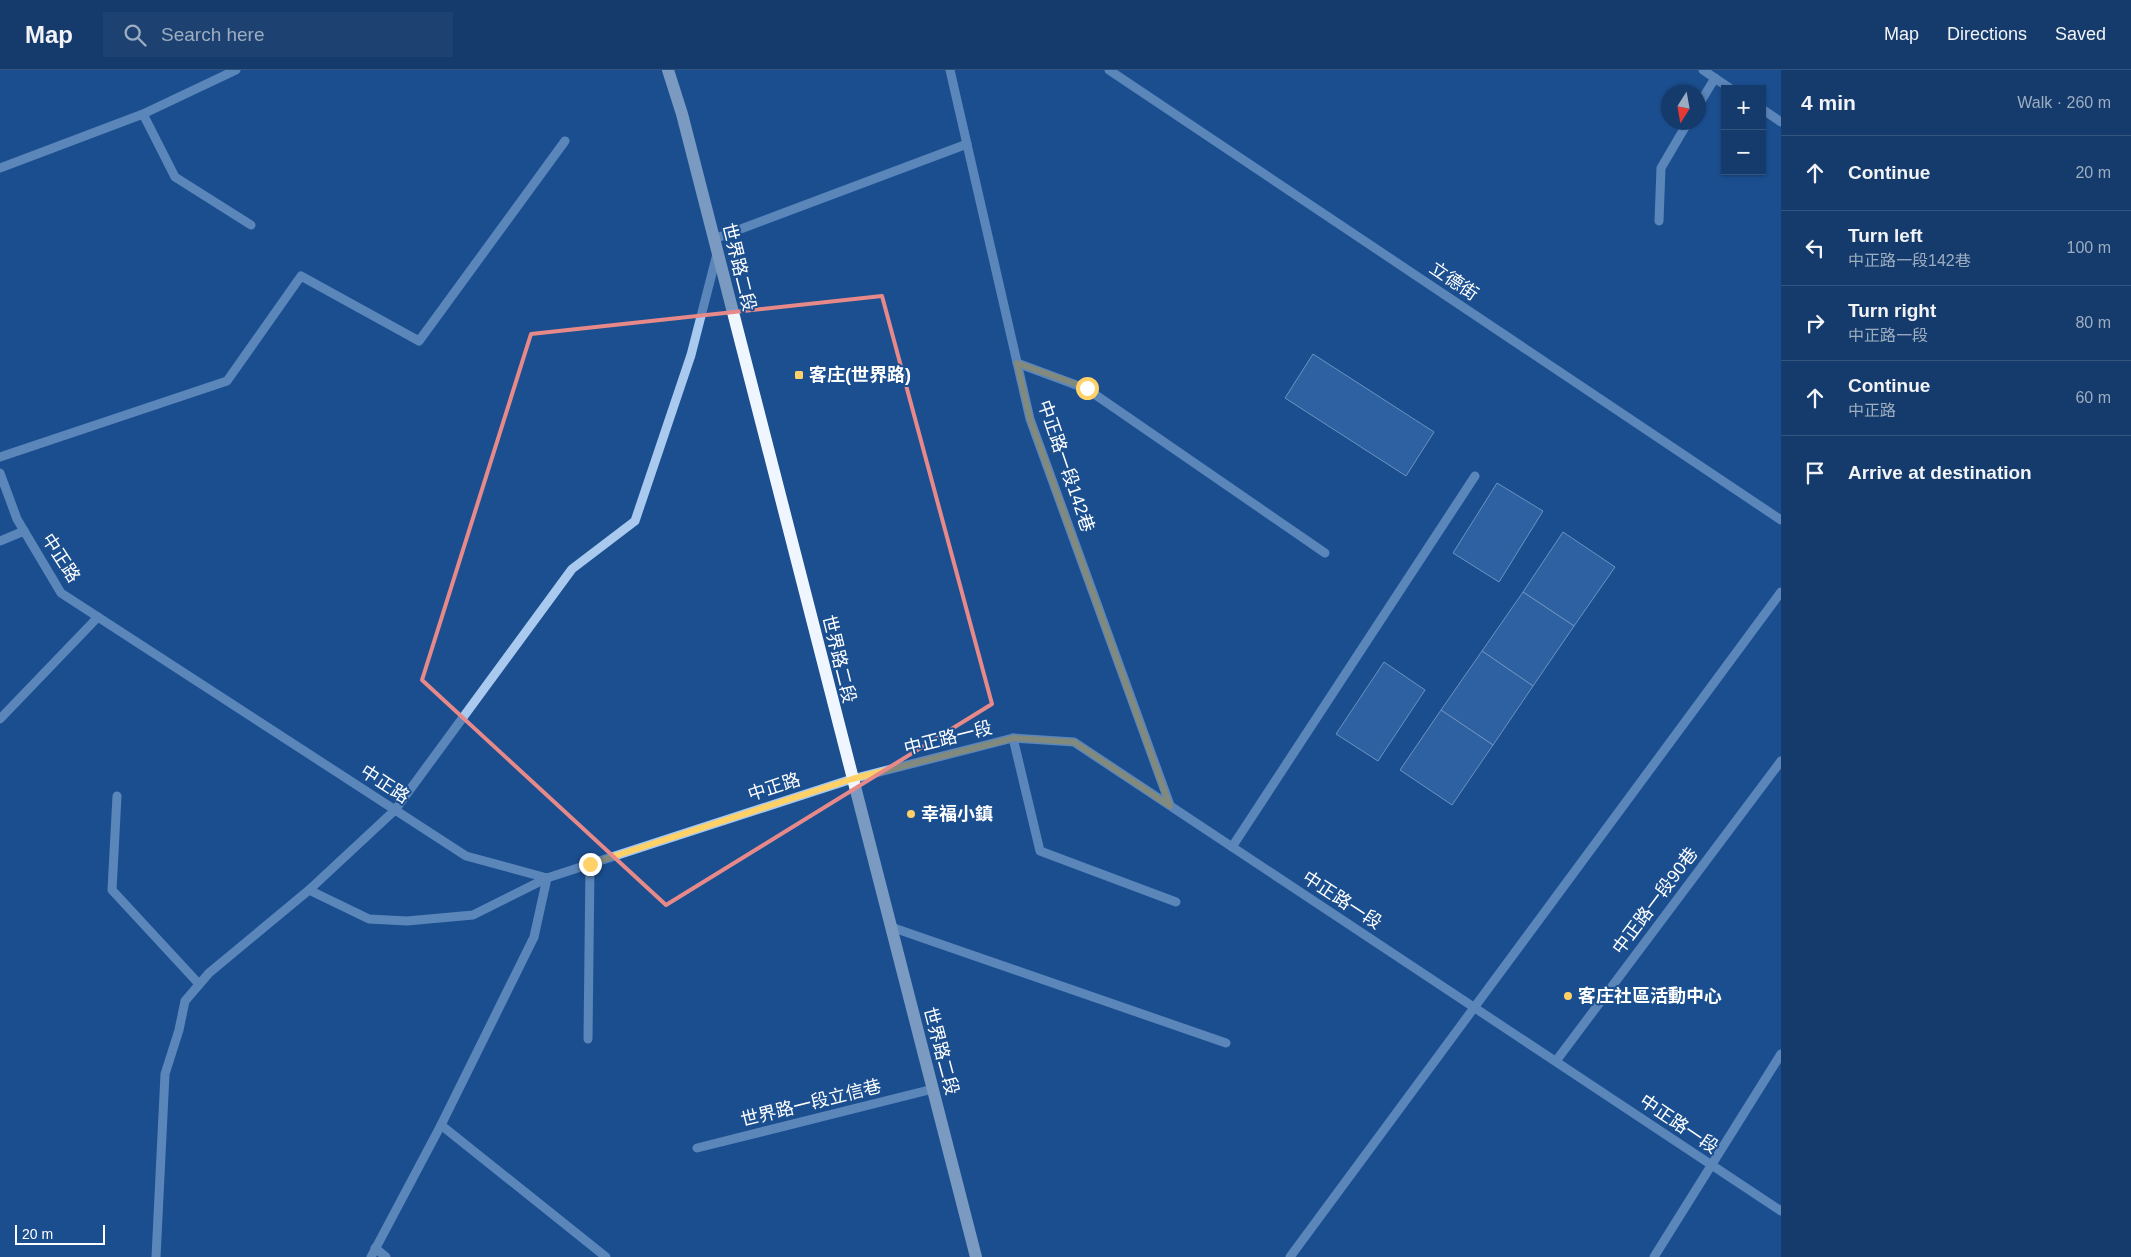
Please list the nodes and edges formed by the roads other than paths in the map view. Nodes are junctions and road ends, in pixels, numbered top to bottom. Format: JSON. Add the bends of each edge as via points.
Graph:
{"nodes":[{"id":1,"x":236,"y":70,"type":"edge"},
{"id":2,"x":668,"y":70,"type":"edge"},
{"id":3,"x":950,"y":70,"type":"edge"},
{"id":4,"x":1110,"y":70,"type":"edge"},
{"id":5,"x":1703,"y":70,"type":"edge"},
{"id":6,"x":1715,"y":78,"type":"junction"},
{"id":7,"x":1726,"y":85,"type":"edge"},
{"id":8,"x":1706,"y":93,"type":"edge"},
{"id":9,"x":1766,"y":112,"type":"edge"},
{"id":10,"x":143,"y":114,"type":"junction"},
{"id":11,"x":1781,"y":122,"type":"edge"},
{"id":12,"x":1683,"y":130,"type":"edge"},
{"id":13,"x":565,"y":141,"type":"dead end"},
{"id":14,"x":966,"y":144,"type":"junction"},
{"id":15,"x":0,"y":168,"type":"edge"},
{"id":16,"x":1659,"y":221,"type":"dead end"},
{"id":17,"x":251,"y":225,"type":"dead end"},
{"id":18,"x":714,"y":240,"type":"junction"},
{"id":19,"x":717,"y":254,"type":"junction"},
{"id":20,"x":1017,"y":363,"type":"junction"},
{"id":21,"x":0,"y":456,"type":"edge"},
{"id":22,"x":0,"y":472,"type":"edge"},
{"id":23,"x":1476,"y":476,"type":"dead end"},
{"id":24,"x":1781,"y":520,"type":"edge"},
{"id":25,"x":24,"y":531,"type":"junction"},
{"id":26,"x":0,"y":541,"type":"edge"},
{"id":27,"x":1325,"y":553,"type":"dead end"},
{"id":28,"x":1781,"y":592,"type":"edge"},
{"id":29,"x":98,"y":617,"type":"junction"},
{"id":30,"x":0,"y":719,"type":"edge"},
{"id":31,"x":1014,"y":738,"type":"junction"},
{"id":32,"x":1781,"y":761,"type":"edge"},
{"id":33,"x":852,"y":779,"type":"junction"},
{"id":34,"x":117,"y":796,"type":"dead end"},
{"id":35,"x":1170,"y":806,"type":"junction"},
{"id":36,"x":395,"y":810,"type":"junction"},
{"id":37,"x":1232,"y":847,"type":"junction"},
{"id":38,"x":590,"y":864,"type":"junction"},
{"id":39,"x":547,"y":878,"type":"junction"},
{"id":40,"x":309,"y":890,"type":"junction"},
{"id":41,"x":1176,"y":902,"type":"dead end"},
{"id":42,"x":891,"y":927,"type":"junction"},
{"id":43,"x":199,"y":984,"type":"junction"},
{"id":44,"x":1474,"y":1007,"type":"junction"},
{"id":45,"x":588,"y":1039,"type":"dead end"},
{"id":46,"x":1226,"y":1044,"type":"dead end"},
{"id":47,"x":1781,"y":1054,"type":"edge"},
{"id":48,"x":1556,"y":1061,"type":"junction"},
{"id":49,"x":933,"y":1089,"type":"junction"},
{"id":50,"x":441,"y":1125,"type":"junction"},
{"id":51,"x":697,"y":1148,"type":"dead end"},
{"id":52,"x":1712,"y":1165,"type":"junction"},
{"id":53,"x":1781,"y":1211,"type":"edge"},
{"id":54,"x":376,"y":1248,"type":"junction"},
{"id":55,"x":156,"y":1257,"type":"edge"},
{"id":56,"x":371,"y":1257,"type":"edge"},
{"id":57,"x":386,"y":1257,"type":"edge"},
{"id":58,"x":606,"y":1257,"type":"edge"},
{"id":59,"x":976,"y":1257,"type":"edge"},
{"id":60,"x":1290,"y":1257,"type":"edge"},
{"id":61,"x":1654,"y":1257,"type":"edge"}],
"edges":[{"from":1,"to":10,"type":"street"},
{"from":2,"to":18,"type":"main road","name":"世界路二段"},
{"from":3,"to":14,"type":"street","name":"中正路一段142巷"},
{"from":4,"to":24,"type":"street","name":"立德街"},
{"from":5,"to":6,"type":"street"},
{"from":6,"to":7,"type":"street"},
{"from":6,"to":8,"type":"street"},
{"from":9,"to":11,"type":"street"},
{"from":10,"to":15,"type":"street"},
{"from":10,"to":17,"type":"street","via":[[175,176]]},
{"from":12,"to":16,"type":"street","via":[[1661,168]]},
{"from":13,"to":21,"type":"street","via":[[419,341],[301,276],[227,381]]},
{"from":14,"to":18,"type":"street"},
{"from":14,"to":20,"type":"street","name":"中正路一段142巷"},
{"from":18,"to":19,"type":"main road","name":"世界路二段"},
{"from":19,"to":33,"type":"main road","name":"世界路二段"},
{"from":19,"to":36,"type":"street","via":[[691,356],[635,521],[572,569]]},
{"from":20,"to":27,"type":"street","via":[[1087,388]]},
{"from":20,"to":35,"type":"street","name":"中正路一段142巷","via":[[1030,419]]},
{"from":22,"to":25,"type":"street","name":"中正路"},
{"from":23,"to":37,"type":"street"},
{"from":25,"to":26,"type":"street"},
{"from":25,"to":29,"type":"street","name":"中正路","via":[[62,593]]},
{"from":28,"to":44,"type":"street"},
{"from":29,"to":30,"type":"street"},
{"from":29,"to":36,"type":"street","name":"中正路"},
{"from":31,"to":33,"type":"street","name":"中正路一段"},
{"from":31,"to":35,"type":"street","name":"中正路一段","via":[[1074,742]]},
{"from":31,"to":41,"type":"street","via":[[1040,851]]},
{"from":32,"to":48,"type":"street","name":"中正路一段90巷"},
{"from":33,"to":38,"type":"street","name":"中正路"},
{"from":33,"to":42,"type":"main road","name":"世界路二段"},
{"from":34,"to":43,"type":"street","via":[[112,890]]},
{"from":35,"to":37,"type":"street","name":"中正路一段"},
{"from":36,"to":39,"type":"street","name":"中正路","via":[[466,856]]},
{"from":36,"to":40,"type":"street"},
{"from":37,"to":44,"type":"street","name":"中正路一段"},
{"from":38,"to":39,"type":"street","name":"中正路"},
{"from":38,"to":45,"type":"street"},
{"from":39,"to":40,"type":"street","via":[[473,915],[407,922],[368,919]]},
{"from":39,"to":50,"type":"street","via":[[534,937]]},
{"from":40,"to":43,"type":"street"},
{"from":42,"to":46,"type":"street"},
{"from":42,"to":49,"type":"main road","name":"世界路二段"},
{"from":43,"to":55,"type":"street","via":[[185,1001],[165,1074]]},
{"from":44,"to":48,"type":"street","name":"中正路一段"},
{"from":44,"to":60,"type":"street"},
{"from":47,"to":52,"type":"street"},
{"from":48,"to":52,"type":"street","name":"中正路一段"},
{"from":49,"to":51,"type":"street","name":"世界路一段立信巷"},
{"from":49,"to":59,"type":"main road","name":"世界路二段"},
{"from":50,"to":54,"type":"street"},
{"from":50,"to":58,"type":"street"},
{"from":52,"to":53,"type":"street","name":"中正路一段"},
{"from":52,"to":61,"type":"street"},
{"from":54,"to":56,"type":"street"},
{"from":54,"to":57,"type":"street"}]}
